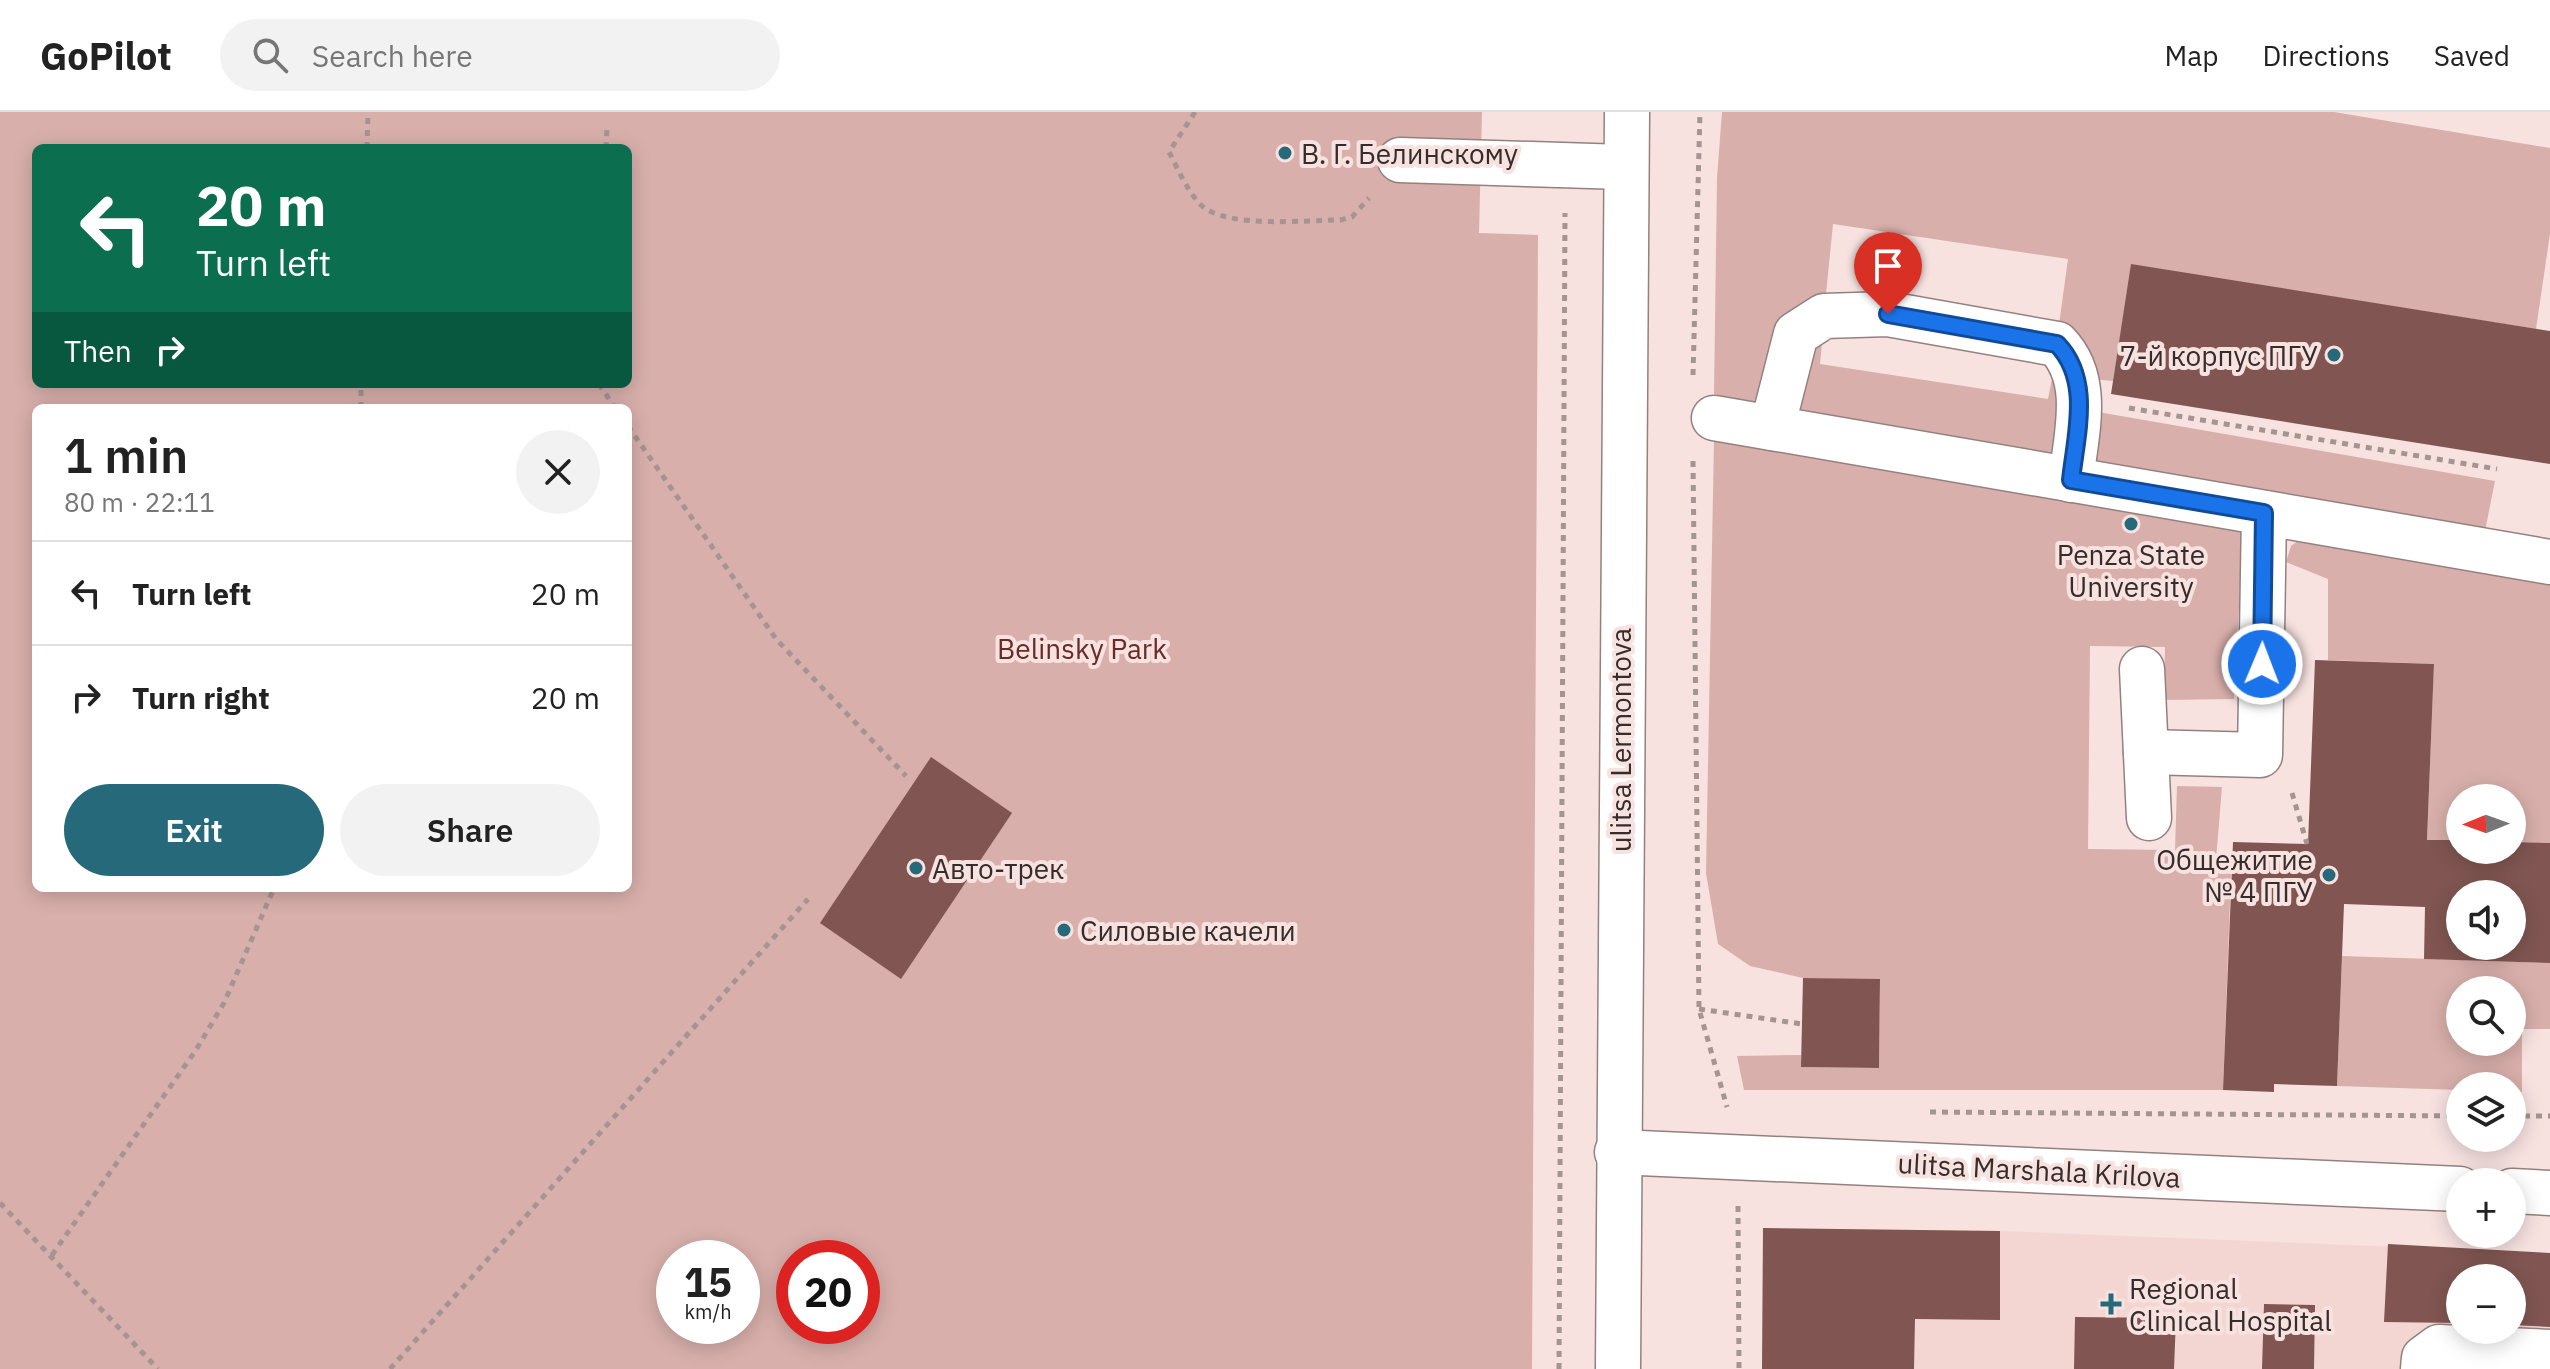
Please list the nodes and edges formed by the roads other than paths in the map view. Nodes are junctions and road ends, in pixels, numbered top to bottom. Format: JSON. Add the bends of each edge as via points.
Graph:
{"nodes":[{"id":1,"x":1627,"y":112,"type":"edge"},
{"id":2,"x":1400,"y":160,"type":"road end"},
{"id":3,"x":1624,"y":167,"type":"junction"},
{"id":4,"x":1700,"y":415,"type":"road end"},
{"id":5,"x":1772,"y":428,"type":"junction"},
{"id":6,"x":2071,"y":480,"type":"junction"},
{"id":7,"x":2264,"y":513,"type":"junction"},
{"id":8,"x":2550,"y":562,"type":"edge"},
{"id":9,"x":2142,"y":669,"type":"dead end"},
{"id":10,"x":2146,"y":752,"type":"junction"},
{"id":11,"x":2149,"y":818,"type":"dead end"},
{"id":12,"x":1617,"y":1152,"type":"junction"},
{"id":13,"x":2446,"y":1188,"type":"edge"},
{"id":14,"x":2526,"y":1192,"type":"edge"},
{"id":15,"x":2550,"y":1193,"type":"edge"},
{"id":16,"x":2550,"y":1352,"type":"edge"},
{"id":17,"x":1618,"y":1369,"type":"edge"},
{"id":18,"x":2423,"y":1369,"type":"edge"}],
"edges":[{"from":1,"to":3,"type":"main road","name":"ulitsa Lermontova"},
{"from":2,"to":3,"type":"main road"},
{"from":3,"to":12,"type":"main road","name":"ulitsa Lermontova"},
{"from":4,"to":5,"type":"main road"},
{"from":5,"to":6,"type":"main road"},
{"from":5,"to":6,"type":"main road","via":[[1796,334],[1824,316],[1888,314],[2057,344],[2071,359],[2080,400]]},
{"from":6,"to":7,"type":"main road"},
{"from":7,"to":8,"type":"main road"},
{"from":7,"to":10,"type":"main road","via":[[2260,755]]},
{"from":9,"to":10,"type":"main road"},
{"from":10,"to":11,"type":"main road"},
{"from":12,"to":13,"type":"main road","name":"ulitsa Marshala Krilova"},
{"from":12,"to":17,"type":"main road","name":"ulitsa Lermontova"},
{"from":14,"to":15,"type":"main road"},
{"from":16,"to":18,"type":"main road","via":[[2439,1347],[2424,1358]]}]}
